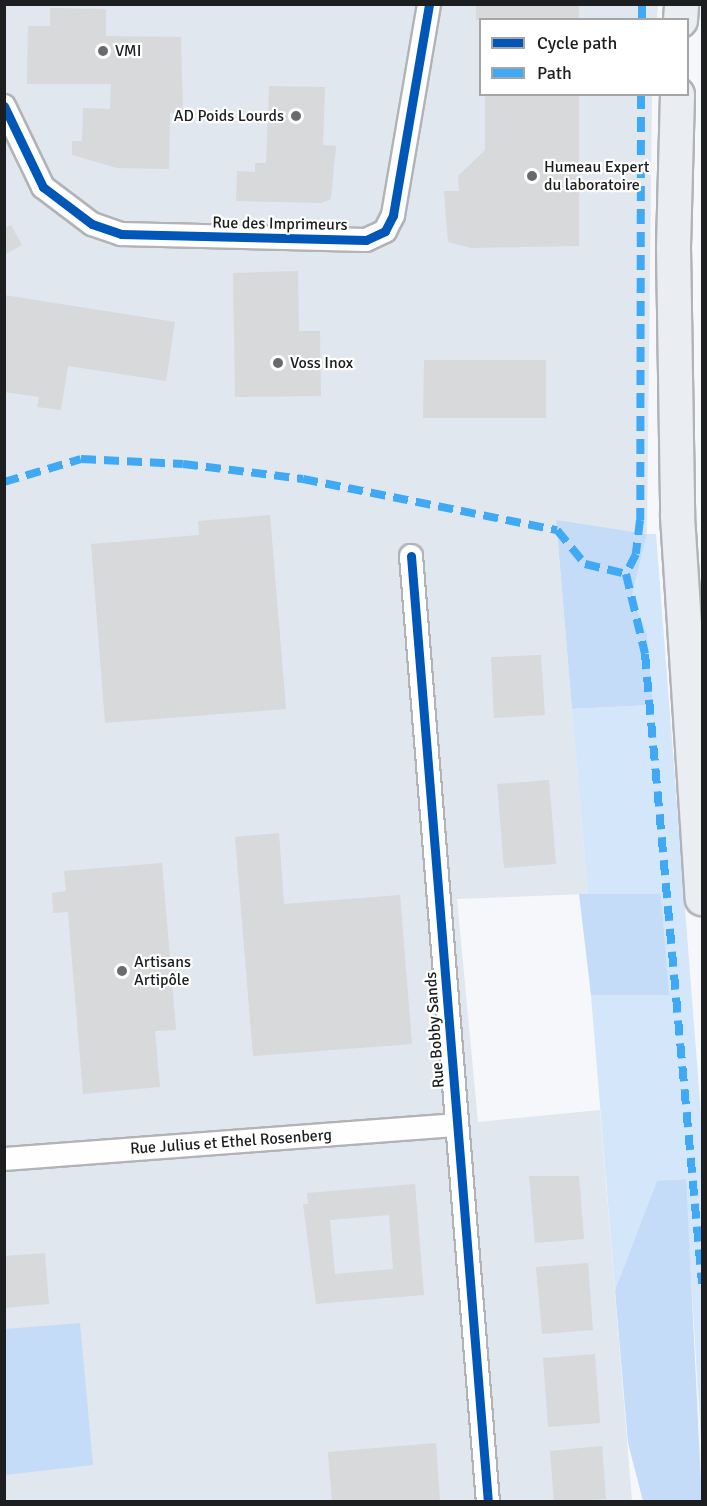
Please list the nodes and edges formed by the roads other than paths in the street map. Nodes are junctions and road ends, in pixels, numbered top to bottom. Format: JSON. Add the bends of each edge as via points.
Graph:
{"nodes":[{"id":1,"x":429,"y":4,"type":"edge"},
{"id":2,"x":677,"y":96,"type":"edge"},
{"id":3,"x":4,"y":106,"type":"edge"},
{"id":4,"x":411,"y":556,"type":"dead end"},
{"id":5,"x":702,"y":898,"type":"edge"},
{"id":6,"x":457,"y":1125,"type":"junction"},
{"id":7,"x":4,"y":1159,"type":"edge"},
{"id":8,"x":488,"y":1502,"type":"edge"}],
"edges":[{"from":1,"to":3,"type":"street","name":"Rue des Imprimeurs","via":[[393,215],[390,226],[366,240],[121,234],[92,224],[43,186]]},
{"from":2,"to":5,"type":"highway","via":[[673,248],[677,516]]},
{"from":4,"to":6,"type":"street","name":"Rue Bobby Sands"},
{"from":6,"to":7,"type":"street","name":"Rue Julius et Ethel Rosenberg"},
{"from":6,"to":8,"type":"street","name":"Rue Bobby Sands"}]}
